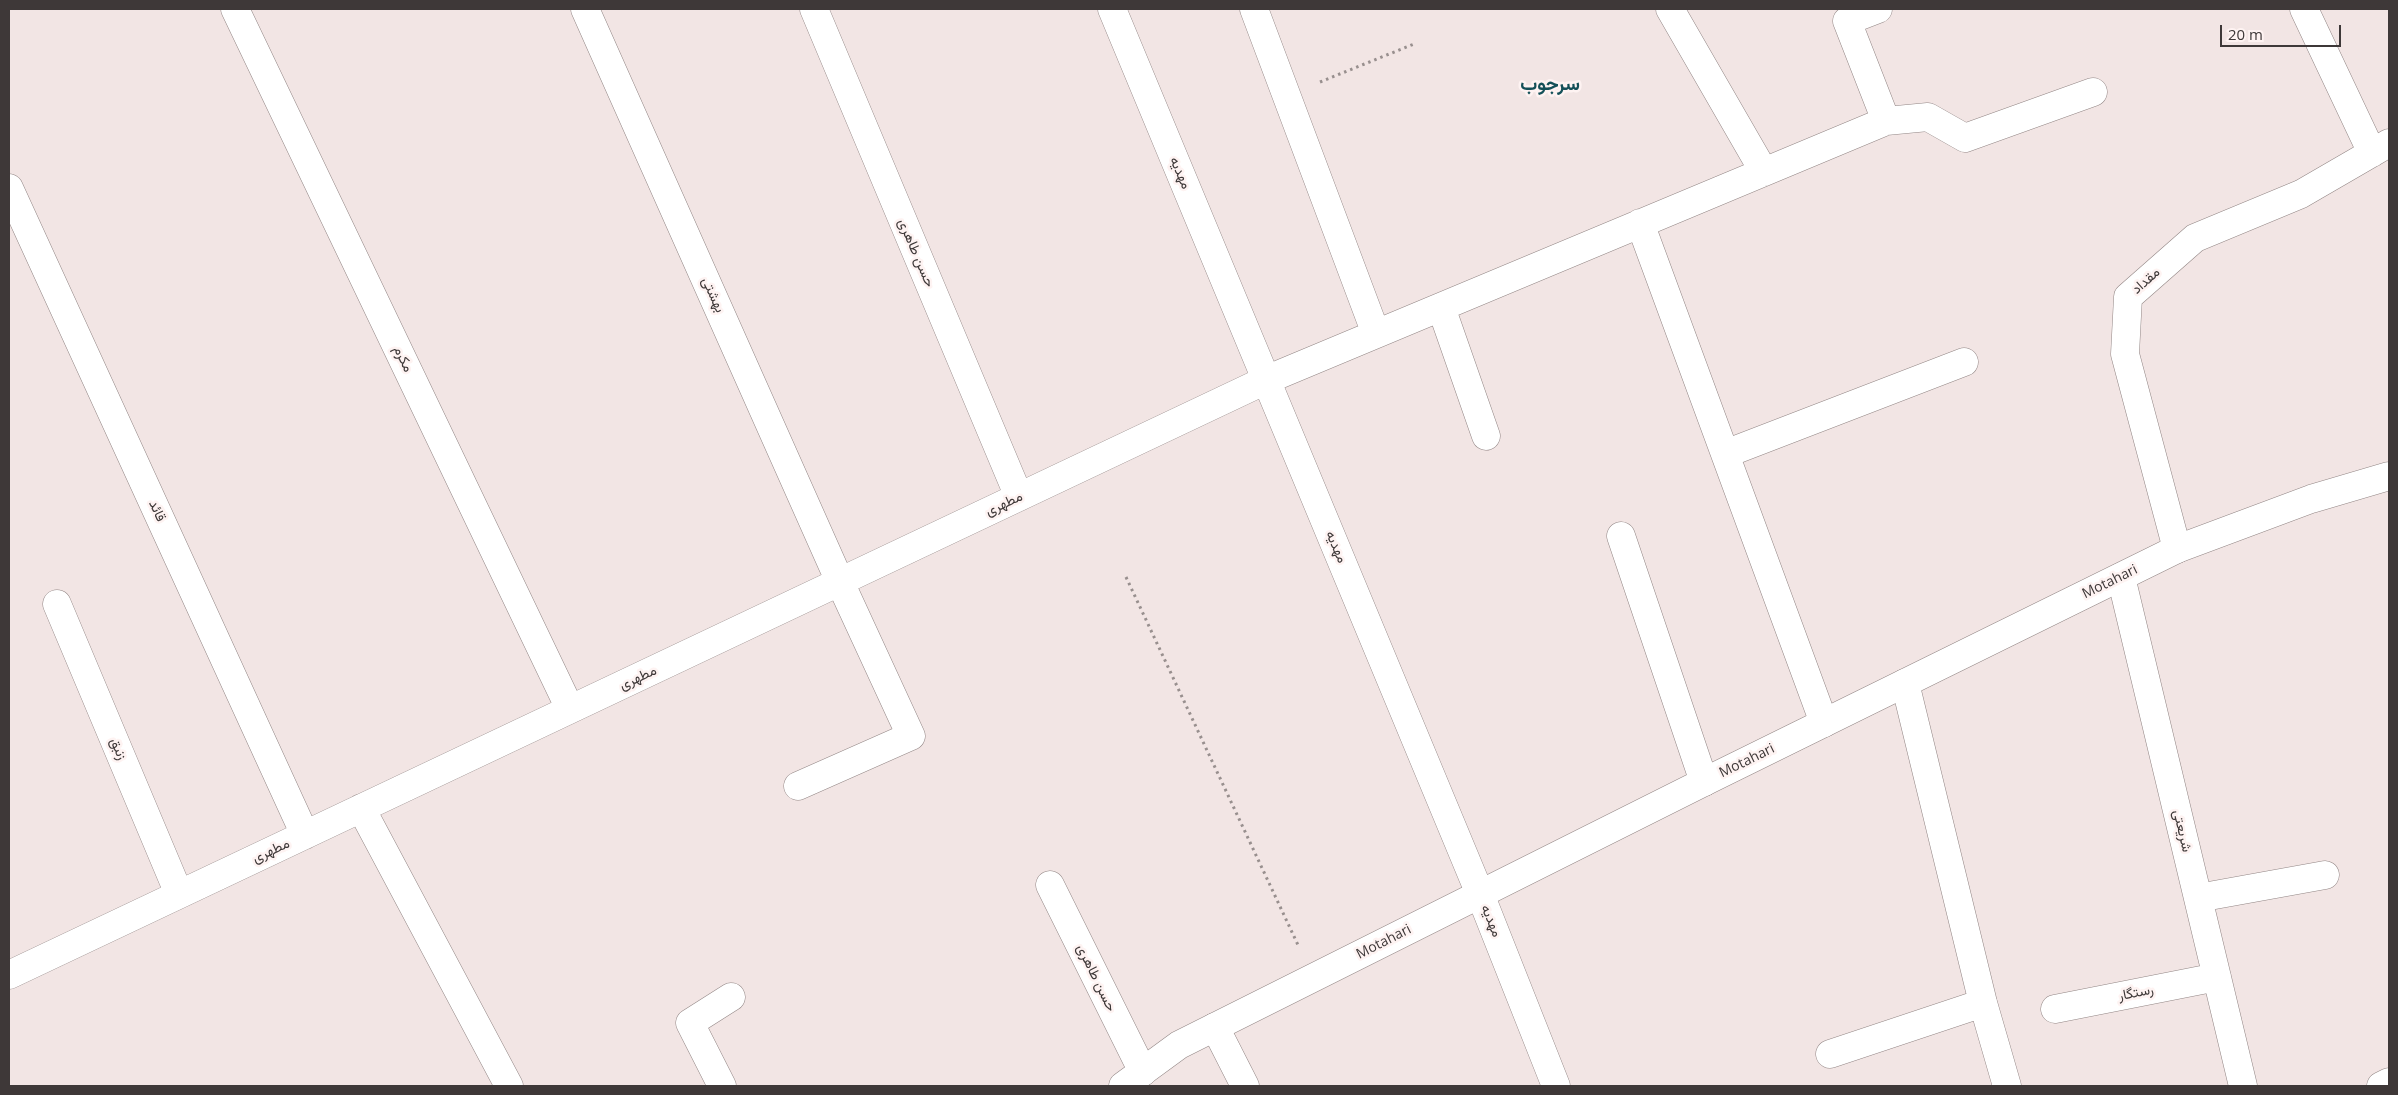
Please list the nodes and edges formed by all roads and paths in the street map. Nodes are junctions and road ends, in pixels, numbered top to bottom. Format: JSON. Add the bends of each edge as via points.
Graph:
{"nodes":[{"id":1,"x":235,"y":9,"type":"edge"},
{"id":2,"x":585,"y":9,"type":"edge"},
{"id":3,"x":814,"y":9,"type":"edge"},
{"id":4,"x":1112,"y":9,"type":"edge"},
{"id":5,"x":1254,"y":9,"type":"edge"},
{"id":6,"x":1670,"y":9,"type":"edge"},
{"id":7,"x":1878,"y":9,"type":"edge"},
{"id":8,"x":2304,"y":9,"type":"edge"},
{"id":9,"x":1414,"y":44,"type":"dead end"},
{"id":10,"x":2093,"y":92,"type":"dead end"},
{"id":11,"x":1287,"y":96,"type":"junction"},
{"id":12,"x":1886,"y":121,"type":"junction"},
{"id":13,"x":2381,"y":148,"type":"edge"},
{"id":14,"x":1764,"y":172,"type":"junction"},
{"id":15,"x":9,"y":188,"type":"edge"},
{"id":16,"x":1640,"y":223,"type":"junction"},
{"id":17,"x":1441,"y":307,"type":"junction"},
{"id":18,"x":1376,"y":334,"type":"junction"},
{"id":19,"x":1964,"y":362,"type":"dead end"},
{"id":20,"x":1266,"y":380,"type":"junction"},
{"id":21,"x":1486,"y":436,"type":"dead end"},
{"id":22,"x":1725,"y":454,"type":"junction"},
{"id":23,"x":2389,"y":476,"type":"edge"},
{"id":24,"x":1019,"y":497,"type":"junction"},
{"id":25,"x":1621,"y":536,"type":"dead end"},
{"id":26,"x":2177,"y":549,"type":"junction"},
{"id":27,"x":2121,"y":576,"type":"junction"},
{"id":28,"x":1126,"y":577,"type":"dead end"},
{"id":29,"x":840,"y":582,"type":"junction"},
{"id":30,"x":57,"y":604,"type":"dead end"},
{"id":31,"x":1905,"y":683,"type":"junction"},
{"id":32,"x":570,"y":709,"type":"junction"},
{"id":33,"x":1824,"y":723,"type":"junction"},
{"id":34,"x":1704,"y":782,"type":"junction"},
{"id":35,"x":798,"y":786,"type":"dead end"},
{"id":36,"x":361,"y":808,"type":"junction"},
{"id":37,"x":305,"y":835,"type":"junction"},
{"id":38,"x":2324,"y":875,"type":"dead end"},
{"id":39,"x":1050,"y":885,"type":"dead end"},
{"id":40,"x":179,"y":894,"type":"junction"},
{"id":41,"x":1480,"y":894,"type":"junction"},
{"id":42,"x":2198,"y":898,"type":"junction"},
{"id":43,"x":9,"y":975,"type":"edge"},
{"id":44,"x":1313,"y":977,"type":"junction"},
{"id":45,"x":2217,"y":977,"type":"junction"},
{"id":46,"x":731,"y":996,"type":"dead end"},
{"id":47,"x":1983,"y":1003,"type":"junction"},
{"id":48,"x":2055,"y":1010,"type":"dead end"},
{"id":49,"x":1215,"y":1027,"type":"junction"},
{"id":50,"x":1830,"y":1054,"type":"dead end"},
{"id":51,"x":1133,"y":1079,"type":"edge"},
{"id":52,"x":2389,"y":1082,"type":"edge"},
{"id":53,"x":509,"y":1086,"type":"edge"},
{"id":54,"x":722,"y":1086,"type":"edge"},
{"id":55,"x":1245,"y":1086,"type":"edge"},
{"id":56,"x":1556,"y":1086,"type":"edge"},
{"id":57,"x":2007,"y":1086,"type":"edge"},
{"id":58,"x":2243,"y":1086,"type":"edge"},
{"id":59,"x":2380,"y":1086,"type":"edge"}],
"edges":[{"from":1,"to":32,"type":"street","name":"مکرم"},
{"from":2,"to":29,"type":"street","name":"بهشتی"},
{"from":3,"to":24,"type":"street","name":"حسن طاهری"},
{"from":4,"to":20,"type":"street","name":"مهدیه"},
{"from":5,"to":11,"type":"street"},
{"from":6,"to":14,"type":"street"},
{"from":7,"to":12,"type":"street","via":[[1847,21]]},
{"from":8,"to":13,"type":"street"},
{"from":9,"to":11,"type":"path"},
{"from":10,"to":12,"type":"street","name":"مطهری","via":[[1964,138],[1928,118]]},
{"from":11,"to":18,"type":"street"},
{"from":12,"to":14,"type":"street","name":"مطهری"},
{"from":13,"to":26,"type":"street","name":"مقداد","via":[[2301,194],[2195,238],[2128,297],[2125,354]]},
{"from":14,"to":16,"type":"street","name":"مطهری"},
{"from":15,"to":37,"type":"street","name":"قائد"},
{"from":16,"to":17,"type":"street","name":"مطهری"},
{"from":16,"to":22,"type":"street"},
{"from":17,"to":18,"type":"street","name":"مطهری"},
{"from":17,"to":21,"type":"street"},
{"from":18,"to":20,"type":"street","name":"مطهری"},
{"from":19,"to":22,"type":"street"},
{"from":20,"to":24,"type":"street","name":"مطهری"},
{"from":20,"to":41,"type":"street","name":"مهدیه"},
{"from":22,"to":33,"type":"street"},
{"from":23,"to":26,"type":"street","name":"Motahari","via":[[2311,499]]},
{"from":24,"to":29,"type":"street","name":"مطهری"},
{"from":25,"to":34,"type":"street"},
{"from":26,"to":27,"type":"street","name":"Motahari"},
{"from":27,"to":31,"type":"street","name":"Motahari"},
{"from":27,"to":42,"type":"street","name":"شریعتی"},
{"from":28,"to":44,"type":"path"},
{"from":29,"to":32,"type":"street","name":"مطهری"},
{"from":29,"to":35,"type":"street","name":"بهشتی","via":[[911,736]]},
{"from":30,"to":40,"type":"street","name":"زنبق"},
{"from":31,"to":33,"type":"street","name":"Motahari"},
{"from":31,"to":47,"type":"street"},
{"from":32,"to":36,"type":"street","name":"مطهری"},
{"from":33,"to":34,"type":"street","name":"Motahari"},
{"from":34,"to":41,"type":"street","name":"Motahari"},
{"from":36,"to":37,"type":"street","name":"مطهری"},
{"from":36,"to":53,"type":"street"},
{"from":37,"to":40,"type":"street","name":"مطهری"},
{"from":38,"to":42,"type":"street"},
{"from":39,"to":51,"type":"street","name":"حسن طاهری"},
{"from":40,"to":43,"type":"street","name":"مطهری"},
{"from":41,"to":44,"type":"street","name":"Motahari"},
{"from":41,"to":56,"type":"street","name":"مهدیه"},
{"from":42,"to":45,"type":"street","name":"شریعتی"},
{"from":44,"to":49,"type":"street","name":"Motahari"},
{"from":45,"to":48,"type":"street","name":"رستگار"},
{"from":45,"to":58,"type":"street","name":"شریعتی"},
{"from":46,"to":54,"type":"street","via":[[690,1023]]},
{"from":47,"to":50,"type":"street"},
{"from":47,"to":57,"type":"street"},
{"from":49,"to":51,"type":"street","name":"Motahari","via":[[1179,1045]]},
{"from":49,"to":55,"type":"street"},
{"from":52,"to":59,"type":"street"}]}
